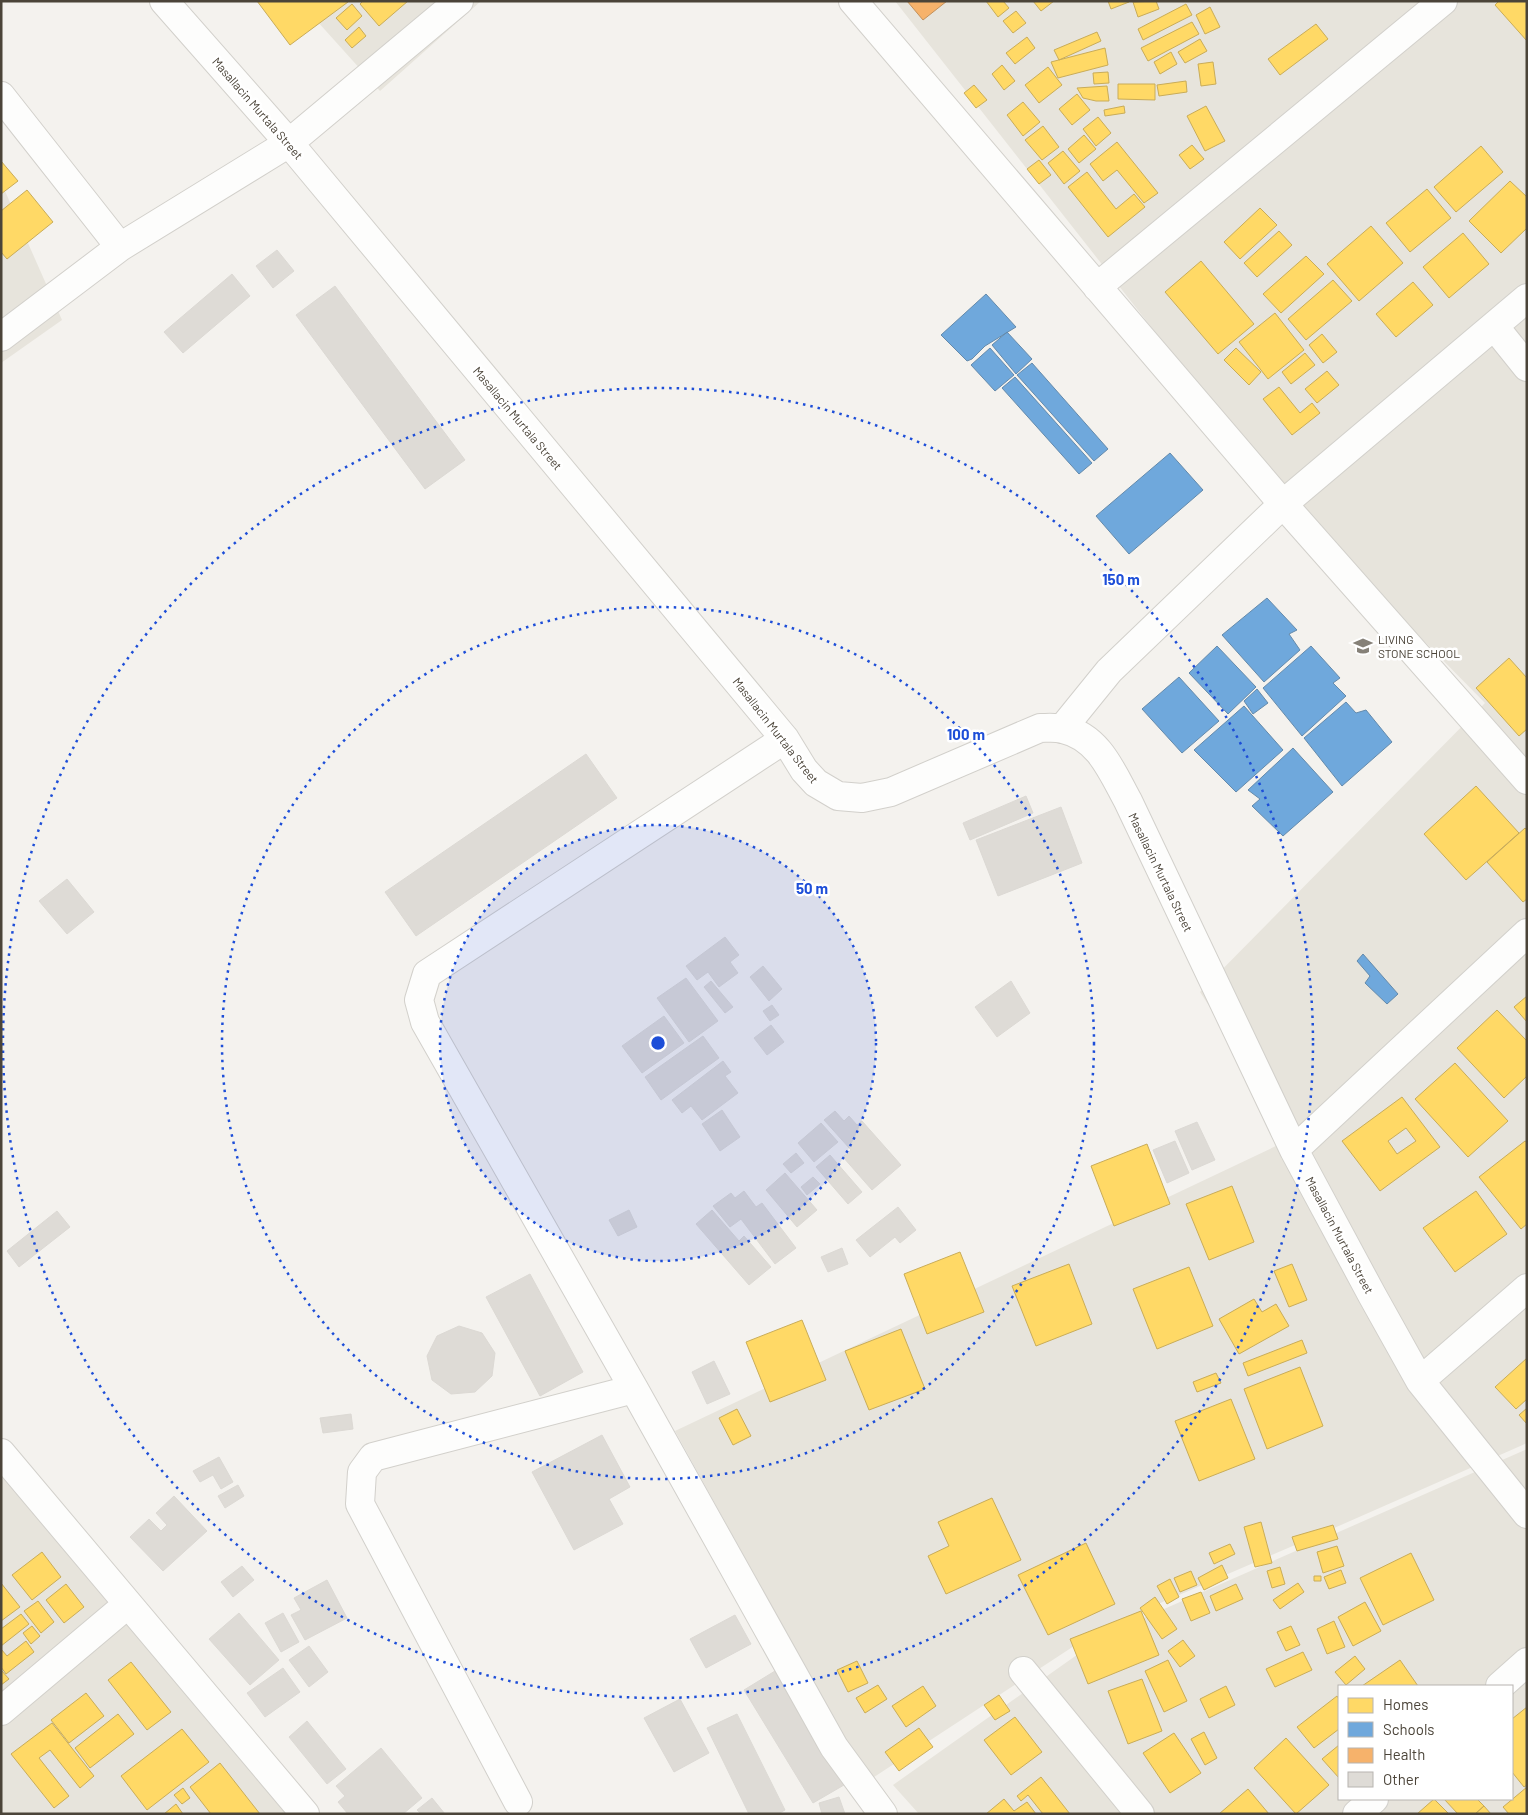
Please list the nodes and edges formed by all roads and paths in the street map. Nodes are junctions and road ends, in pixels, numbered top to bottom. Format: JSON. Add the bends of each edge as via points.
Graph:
{"nodes":[{"id":1,"x":164,"y":1,"type":"edge"},
{"id":2,"x":459,"y":1,"type":"edge"},
{"id":3,"x":852,"y":1,"type":"edge"},
{"id":4,"x":1443,"y":1,"type":"edge"},
{"id":5,"x":1,"y":96,"type":"edge"},
{"id":6,"x":290,"y":143,"type":"junction"},
{"id":7,"x":120,"y":247,"type":"junction"},
{"id":8,"x":1097,"y":287,"type":"junction"},
{"id":9,"x":1527,"y":298,"type":"edge"},
{"id":10,"x":1494,"y":326,"type":"junction"},
{"id":11,"x":1,"y":337,"type":"edge"},
{"id":12,"x":1527,"y":367,"type":"edge"},
{"id":13,"x":1284,"y":504,"type":"junction"},
{"id":14,"x":1062,"y":729,"type":"junction"},
{"id":15,"x":785,"y":739,"type":"junction"},
{"id":16,"x":1527,"y":780,"type":"edge"},
{"id":17,"x":1527,"y":933,"type":"edge"},
{"id":18,"x":1294,"y":1150,"type":"junction"},
{"id":19,"x":1527,"y":1288,"type":"edge"},
{"id":20,"x":1420,"y":1380,"type":"junction"},
{"id":21,"x":634,"y":1389,"type":"junction"},
{"id":22,"x":1,"y":1453,"type":"edge"},
{"id":23,"x":1527,"y":1514,"type":"edge"},
{"id":24,"x":128,"y":1604,"type":"junction"},
{"id":25,"x":1527,"y":1662,"type":"edge"},
{"id":26,"x":1023,"y":1671,"type":"dead end"},
{"id":27,"x":1501,"y":1685,"type":"edge"},
{"id":28,"x":1,"y":1711,"type":"edge"},
{"id":29,"x":1373,"y":1800,"type":"edge"},
{"id":30,"x":518,"y":1802,"type":"dead end"},
{"id":31,"x":305,"y":1814,"type":"edge"},
{"id":32,"x":883,"y":1814,"type":"edge"},
{"id":33,"x":1140,"y":1814,"type":"edge"},
{"id":34,"x":1357,"y":1814,"type":"edge"}],
"edges":[{"from":1,"to":6,"type":"street","name":"Masallacin Murtala Street"},
{"from":2,"to":6,"type":"street"},
{"from":3,"to":8,"type":"street"},
{"from":4,"to":8,"type":"street"},
{"from":5,"to":7,"type":"street"},
{"from":6,"to":7,"type":"street"},
{"from":6,"to":15,"type":"street","name":"Masallacin Murtala Street"},
{"from":7,"to":11,"type":"street"},
{"from":8,"to":13,"type":"street"},
{"from":9,"to":10,"type":"street"},
{"from":10,"to":12,"type":"street"},
{"from":10,"to":13,"type":"street"},
{"from":13,"to":14,"type":"street","via":[[1108,671]]},
{"from":13,"to":16,"type":"street"},
{"from":14,"to":15,"type":"street","name":"Masallacin Murtala Street","via":[[1040,728],[891,792],[862,798],[838,796],[816,783]]},
{"from":14,"to":18,"type":"street","name":"Masallacin Murtala Street","via":[[1083,737],[1104,756]]},
{"from":15,"to":21,"type":"street","via":[[427,974],[419,1000],[425,1022]]},
{"from":17,"to":18,"type":"street"},
{"from":18,"to":20,"type":"street","name":"Masallacin Murtala Street"},
{"from":19,"to":20,"type":"street"},
{"from":20,"to":23,"type":"street","name":"Masallacin Murtala Street"},
{"from":21,"to":30,"type":"street","via":[[373,1457],[362,1472],[360,1504]]},
{"from":21,"to":32,"type":"street","via":[[834,1746]]},
{"from":22,"to":24,"type":"street"},
{"from":24,"to":28,"type":"street"},
{"from":24,"to":31,"type":"street"},
{"from":25,"to":27,"type":"street"},
{"from":26,"to":33,"type":"street"},
{"from":29,"to":34,"type":"street"}]}
